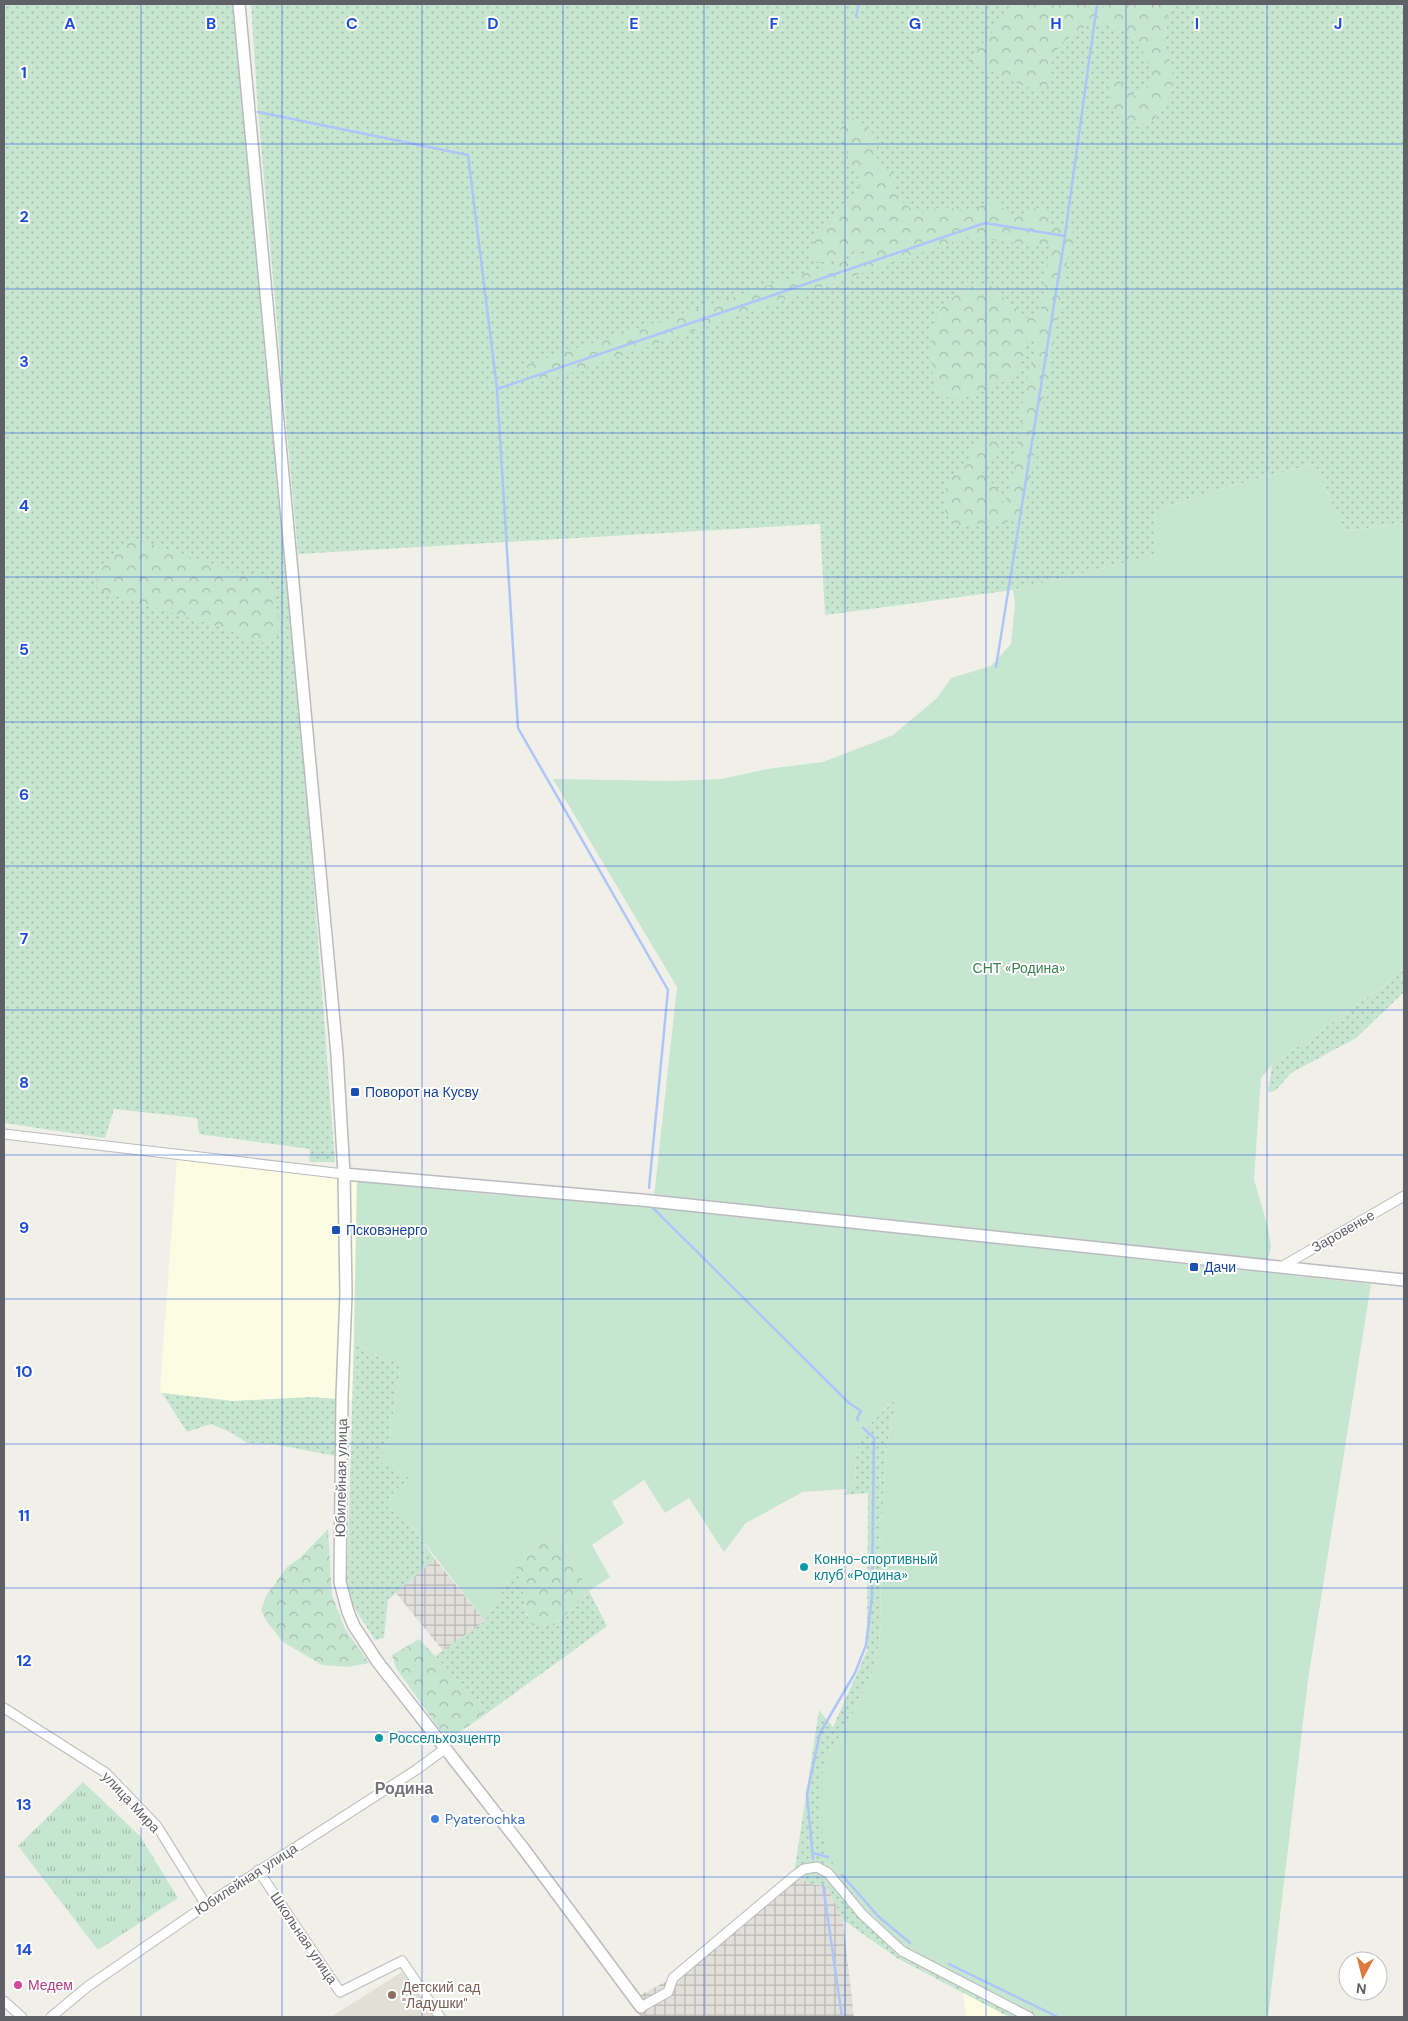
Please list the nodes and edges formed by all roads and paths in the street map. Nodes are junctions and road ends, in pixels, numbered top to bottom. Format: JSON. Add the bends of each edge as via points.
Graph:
{"nodes":[{"id":1,"x":239,"y":4,"type":"edge"},
{"id":2,"x":4,"y":1134,"type":"edge"},
{"id":3,"x":344,"y":1174,"type":"junction"},
{"id":4,"x":1404,"y":1196,"type":"edge"},
{"id":5,"x":1281,"y":1267,"type":"junction"},
{"id":6,"x":1404,"y":1280,"type":"edge"},
{"id":7,"x":4,"y":1708,"type":"edge"},
{"id":8,"x":446,"y":1748,"type":"junction"},
{"id":9,"x":258,"y":1870,"type":"junction"},
{"id":10,"x":206,"y":1905,"type":"junction"},
{"id":11,"x":4,"y":2001,"type":"edge"},
{"id":12,"x":641,"y":2007,"type":"joint"},
{"id":13,"x":22,"y":2017,"type":"edge"},
{"id":14,"x":51,"y":2017,"type":"edge"},
{"id":15,"x":440,"y":2017,"type":"edge"},
{"id":16,"x":1029,"y":2017,"type":"edge"}],
"edges":[{"from":1,"to":3,"type":"street","name":"Юбилейная улица","via":[[337,1054]]},
{"from":2,"to":3,"type":"street"},
{"from":3,"to":5,"type":"street","via":[[656,1202]]},
{"from":3,"to":8,"type":"street","name":"Юбилейная улица","via":[[346,1294],[340,1582],[354,1626]]},
{"from":4,"to":5,"type":"street","name":"Заровенье"},
{"from":5,"to":6,"type":"street"},
{"from":7,"to":10,"type":"street","name":"улица Мира","via":[[106,1773],[157,1826]]},
{"from":8,"to":9,"type":"street","name":"Юбилейная улица"},
{"from":8,"to":12,"type":"street","name":"Юбилейная улица"},
{"from":9,"to":10,"type":"street","name":"Юбилейная улица"},
{"from":9,"to":15,"type":"street","name":"Школьная улица","via":[[340,1992],[402,1961]]},
{"from":10,"to":14,"type":"street","name":"Юбилейная улица","via":[[87,1987]]},
{"from":11,"to":13,"type":"street"},
{"from":12,"to":16,"type":"street","via":[[668,1992],[672,1978],[804,1869],[817,1867],[828,1872],[862,1914],[902,1951]]}]}
